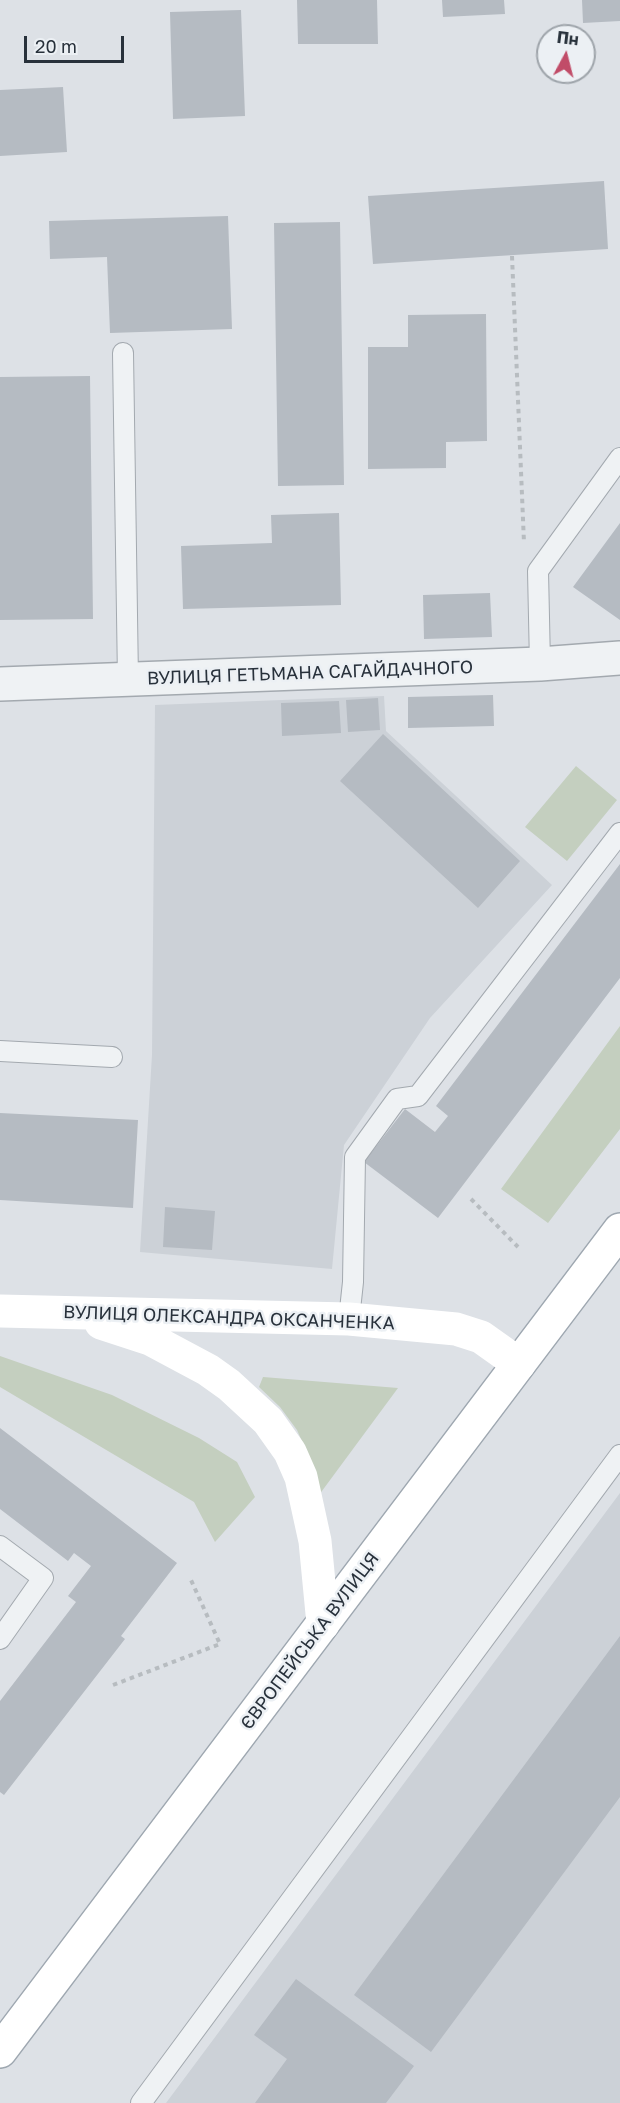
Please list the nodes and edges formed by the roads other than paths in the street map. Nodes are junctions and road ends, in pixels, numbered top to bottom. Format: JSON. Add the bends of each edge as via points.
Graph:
{"nodes":[{"id":1,"x":123,"y":353,"type":"dead end"},
{"id":2,"x":620,"y":458,"type":"edge"},
{"id":3,"x":620,"y":658,"type":"edge"},
{"id":4,"x":540,"y":664,"type":"junction"},
{"id":5,"x":128,"y":680,"type":"junction"},
{"id":6,"x":0,"y":684,"type":"edge"},
{"id":7,"x":620,"y":833,"type":"edge"},
{"id":8,"x":0,"y":1051,"type":"edge"},
{"id":9,"x":112,"y":1057,"type":"dead end"},
{"id":10,"x":620,"y":1230,"type":"edge"},
{"id":11,"x":0,"y":1311,"type":"edge"},
{"id":12,"x":71,"y":1312,"type":"junction"},
{"id":13,"x":349,"y":1319,"type":"junction"},
{"id":14,"x":519,"y":1364,"type":"junction"},
{"id":15,"x":620,"y":1455,"type":"edge"},
{"id":16,"x":0,"y":1546,"type":"edge"},
{"id":17,"x":323,"y":1623,"type":"junction"},
{"id":18,"x":0,"y":1638,"type":"edge"},
{"id":19,"x":2,"y":2044,"type":"edge"},
{"id":20,"x":141,"y":2103,"type":"edge"}],
"edges":[{"from":1,"to":5,"type":"lane"},
{"from":2,"to":4,"type":"lane","via":[[538,571]]},
{"from":3,"to":4,"type":"street","name":"ВУЛИЦЯ ГЕТЬМАНА САГАЙДАЧНОГО"},
{"from":4,"to":5,"type":"street","name":"ВУЛИЦЯ ГЕТЬМАНА САГАЙДАЧНОГО"},
{"from":5,"to":6,"type":"street","name":"ВУЛИЦЯ ГЕТЬМАНА САГАЙДАЧНОГО"},
{"from":7,"to":13,"type":"lane","via":[[418,1096],[397,1099],[355,1157]]},
{"from":8,"to":9,"type":"lane"},
{"from":10,"to":14,"type":"main road","name":"ЄВРОПЕЙСЬКА ВУЛИЦЯ"},
{"from":11,"to":12,"type":"main road","name":"ВУЛИЦЯ ОЛЕКСАНДРА ОКСАНЧЕНКА"},
{"from":12,"to":13,"type":"main road","name":"ВУЛИЦЯ ОЛЕКСАНДРА ОКСАНЧЕНКА"},
{"from":12,"to":17,"type":"main road","via":[[150,1339],[177,1353],[229,1385],[268,1421],[290,1452],[301,1477],[315,1541]]},
{"from":13,"to":14,"type":"main road","name":"ВУЛИЦЯ ОЛЕКСАНДРА ОКСАНЧЕНКА","via":[[456,1329],[481,1337]]},
{"from":14,"to":17,"type":"main road","name":"ЄВРОПЕЙСЬКА ВУЛИЦЯ"},
{"from":15,"to":20,"type":"lane"},
{"from":16,"to":18,"type":"lane","via":[[43,1578]]},
{"from":17,"to":19,"type":"main road","name":"ЄВРОПЕЙСЬКА ВУЛИЦЯ"}]}
